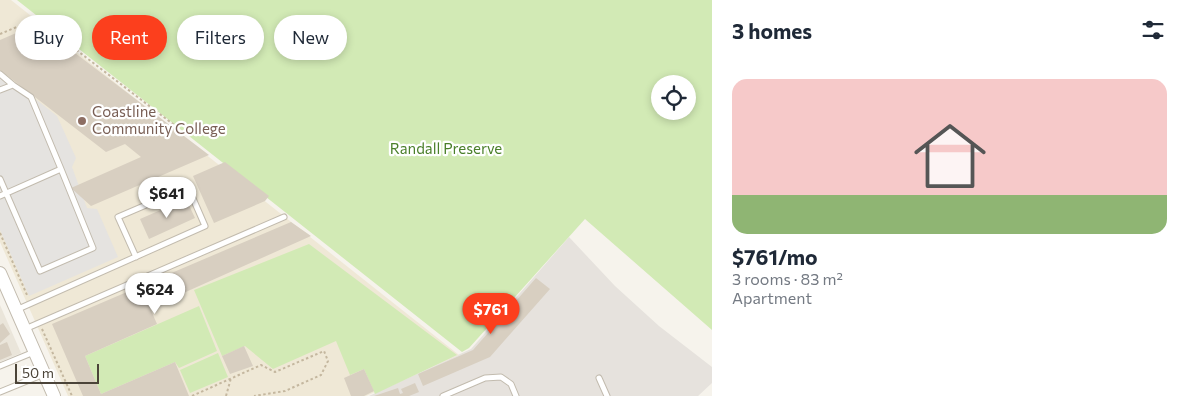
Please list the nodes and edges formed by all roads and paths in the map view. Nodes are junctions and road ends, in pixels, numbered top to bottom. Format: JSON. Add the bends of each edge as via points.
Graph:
{"nodes":[{"id":1,"x":0,"y":34,"type":"edge"},
{"id":2,"x":0,"y":74,"type":"edge"},
{"id":3,"x":13,"y":85,"type":"junction"},
{"id":4,"x":0,"y":90,"type":"edge"},
{"id":5,"x":176,"y":130,"type":"dead end"},
{"id":6,"x":61,"y":169,"type":"junction"},
{"id":7,"x":0,"y":179,"type":"edge"},
{"id":8,"x":6,"y":193,"type":"junction"},
{"id":9,"x":0,"y":196,"type":"edge"},
{"id":10,"x":284,"y":217,"type":"dead end"},
{"id":11,"x":136,"y":256,"type":"junction"},
{"id":12,"x":0,"y":273,"type":"edge"},
{"id":13,"x":16,"y":310,"type":"junction"},
{"id":14,"x":24,"y":330,"type":"junction"},
{"id":15,"x":34,"y":352,"type":"junction"},
{"id":16,"x":0,"y":366,"type":"edge"},
{"id":17,"x":44,"y":374,"type":"junction"},
{"id":18,"x":231,"y":378,"type":"junction"},
{"id":19,"x":599,"y":378,"type":"dead end"},
{"id":20,"x":0,"y":392,"type":"edge"},
{"id":21,"x":54,"y":396,"type":"edge"},
{"id":22,"x":192,"y":396,"type":"edge"},
{"id":23,"x":226,"y":396,"type":"edge"},
{"id":24,"x":254,"y":396,"type":"edge"},
{"id":25,"x":443,"y":396,"type":"edge"},
{"id":26,"x":516,"y":396,"type":"edge"},
{"id":27,"x":607,"y":396,"type":"edge"}],
"edges":[{"from":1,"to":5,"type":"path","via":[[36,19],[178,128]]},
{"from":2,"to":3,"type":"lane"},
{"from":3,"to":4,"type":"lane"},
{"from":3,"to":6,"type":"lane","via":[[30,97]]},
{"from":6,"to":8,"type":"lane"},
{"from":6,"to":8,"type":"lane","via":[[93,248],[40,270]]},
{"from":7,"to":8,"type":"lane"},
{"from":8,"to":9,"type":"lane"},
{"from":10,"to":14,"type":"lane"},
{"from":11,"to":11,"type":"lane","via":[[205,226],[188,187],[118,217]]},
{"from":11,"to":13,"type":"lane"},
{"from":12,"to":13,"type":"street"},
{"from":13,"to":14,"type":"street"},
{"from":14,"to":15,"type":"street"},
{"from":15,"to":16,"type":"lane"},
{"from":15,"to":17,"type":"street"},
{"from":17,"to":20,"type":"lane"},
{"from":17,"to":21,"type":"street"},
{"from":18,"to":22,"type":"path"},
{"from":18,"to":23,"type":"path"},
{"from":18,"to":24,"type":"path","via":[[261,365],[275,372],[324,351],[328,361],[321,375],[285,391]]},
{"from":19,"to":27,"type":"lane"},
{"from":25,"to":26,"type":"lane","via":[[485,378],[501,376],[511,384]]}]}
